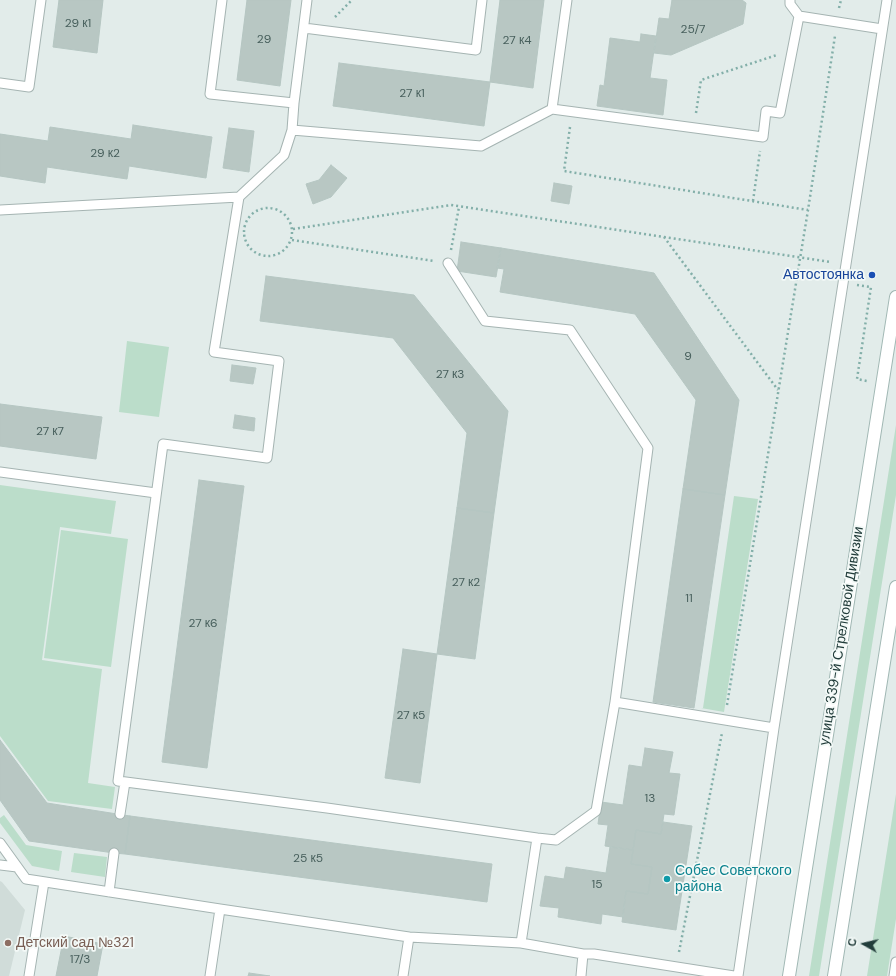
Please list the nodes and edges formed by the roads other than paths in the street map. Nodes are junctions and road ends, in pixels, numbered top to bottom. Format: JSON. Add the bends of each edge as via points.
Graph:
{"nodes":[{"id":1,"x":41,"y":0,"type":"edge"},
{"id":2,"x":222,"y":0,"type":"edge"},
{"id":3,"x":307,"y":0,"type":"edge"},
{"id":4,"x":482,"y":0,"type":"edge"},
{"id":5,"x":567,"y":0,"type":"edge"},
{"id":6,"x":790,"y":0,"type":"edge"},
{"id":7,"x":887,"y":0,"type":"edge"},
{"id":8,"x":799,"y":16,"type":"junction"},
{"id":9,"x":304,"y":28,"type":"junction"},
{"id":10,"x":882,"y":28,"type":"junction"},
{"id":11,"x":0,"y":83,"type":"edge"},
{"id":12,"x":294,"y":103,"type":"junction"},
{"id":13,"x":552,"y":109,"type":"junction"},
{"id":14,"x":292,"y":130,"type":"junction"},
{"id":15,"x":239,"y":197,"type":"junction"},
{"id":16,"x":0,"y":210,"type":"edge"},
{"id":17,"x":448,"y":263,"type":"road end"},
{"id":18,"x":896,"y":297,"type":"edge"},
{"id":19,"x":0,"y":472,"type":"edge"},
{"id":20,"x":156,"y":493,"type":"junction"},
{"id":21,"x":896,"y":587,"type":"edge"},
{"id":22,"x":615,"y":702,"type":"junction"},
{"id":23,"x":774,"y":728,"type":"junction"},
{"id":24,"x":125,"y":782,"type":"junction"},
{"id":25,"x":120,"y":814,"type":"dead end"},
{"id":26,"x":537,"y":838,"type":"junction"},
{"id":27,"x":0,"y":843,"type":"edge"},
{"id":28,"x":114,"y":853,"type":"dead end"},
{"id":29,"x":0,"y":864,"type":"edge"},
{"id":30,"x":17,"y":867,"type":"junction"},
{"id":31,"x":44,"y":882,"type":"junction"},
{"id":32,"x":109,"y":892,"type":"junction"},
{"id":33,"x":220,"y":909,"type":"junction"},
{"id":34,"x":409,"y":937,"type":"junction"},
{"id":35,"x":521,"y":943,"type":"junction"},
{"id":36,"x":583,"y":954,"type":"junction"},
{"id":37,"x":896,"y":962,"type":"edge"},
{"id":38,"x":29,"y":976,"type":"edge"},
{"id":39,"x":210,"y":976,"type":"edge"},
{"id":40,"x":403,"y":976,"type":"edge"},
{"id":41,"x":581,"y":976,"type":"edge"},
{"id":42,"x":734,"y":976,"type":"edge"},
{"id":43,"x":738,"y":976,"type":"edge"},
{"id":44,"x":789,"y":976,"type":"edge"},
{"id":45,"x":834,"y":976,"type":"edge"},
{"id":46,"x":894,"y":976,"type":"edge"}],
"edges":[{"from":1,"to":11,"type":"lane","via":[[29,87]]},
{"from":2,"to":12,"type":"lane","via":[[210,94]]},
{"from":3,"to":9,"type":"lane"},
{"from":4,"to":9,"type":"lane","via":[[476,50]]},
{"from":5,"to":13,"type":"lane"},
{"from":6,"to":8,"type":"lane"},
{"from":7,"to":10,"type":"lane"},
{"from":8,"to":10,"type":"lane"},
{"from":8,"to":13,"type":"lane","via":[[780,113],[766,112],[763,137]]},
{"from":9,"to":12,"type":"lane"},
{"from":10,"to":23,"type":"lane"},
{"from":12,"to":14,"type":"lane"},
{"from":13,"to":14,"type":"lane","via":[[482,146]]},
{"from":14,"to":15,"type":"lane","via":[[284,155]]},
{"from":15,"to":16,"type":"lane"},
{"from":15,"to":20,"type":"lane","via":[[214,352],[279,361],[267,458],[163,444]]},
{"from":17,"to":22,"type":"lane","via":[[485,321],[570,330],[648,448]]},
{"from":18,"to":44,"type":"main road","name":"улица 339-й Стрелковой Дивизии"},
{"from":19,"to":20,"type":"lane"},
{"from":20,"to":24,"type":"lane","via":[[118,781]]},
{"from":21,"to":45,"type":"main road"},
{"from":22,"to":23,"type":"lane"},
{"from":22,"to":26,"type":"lane","via":[[596,811],[556,840]]},
{"from":23,"to":43,"type":"lane"},
{"from":24,"to":25,"type":"lane"},
{"from":24,"to":26,"type":"lane"},
{"from":26,"to":35,"type":"lane"},
{"from":27,"to":30,"type":"lane"},
{"from":28,"to":32,"type":"lane"},
{"from":29,"to":30,"type":"lane"},
{"from":30,"to":31,"type":"lane","via":[[26,879]]},
{"from":31,"to":32,"type":"lane"},
{"from":31,"to":38,"type":"lane"},
{"from":32,"to":33,"type":"lane"},
{"from":33,"to":34,"type":"lane"},
{"from":33,"to":39,"type":"lane"},
{"from":34,"to":35,"type":"lane"},
{"from":34,"to":40,"type":"lane"},
{"from":35,"to":36,"type":"lane"},
{"from":36,"to":41,"type":"lane"},
{"from":36,"to":42,"type":"lane"},
{"from":37,"to":46,"type":"lane"}]}
